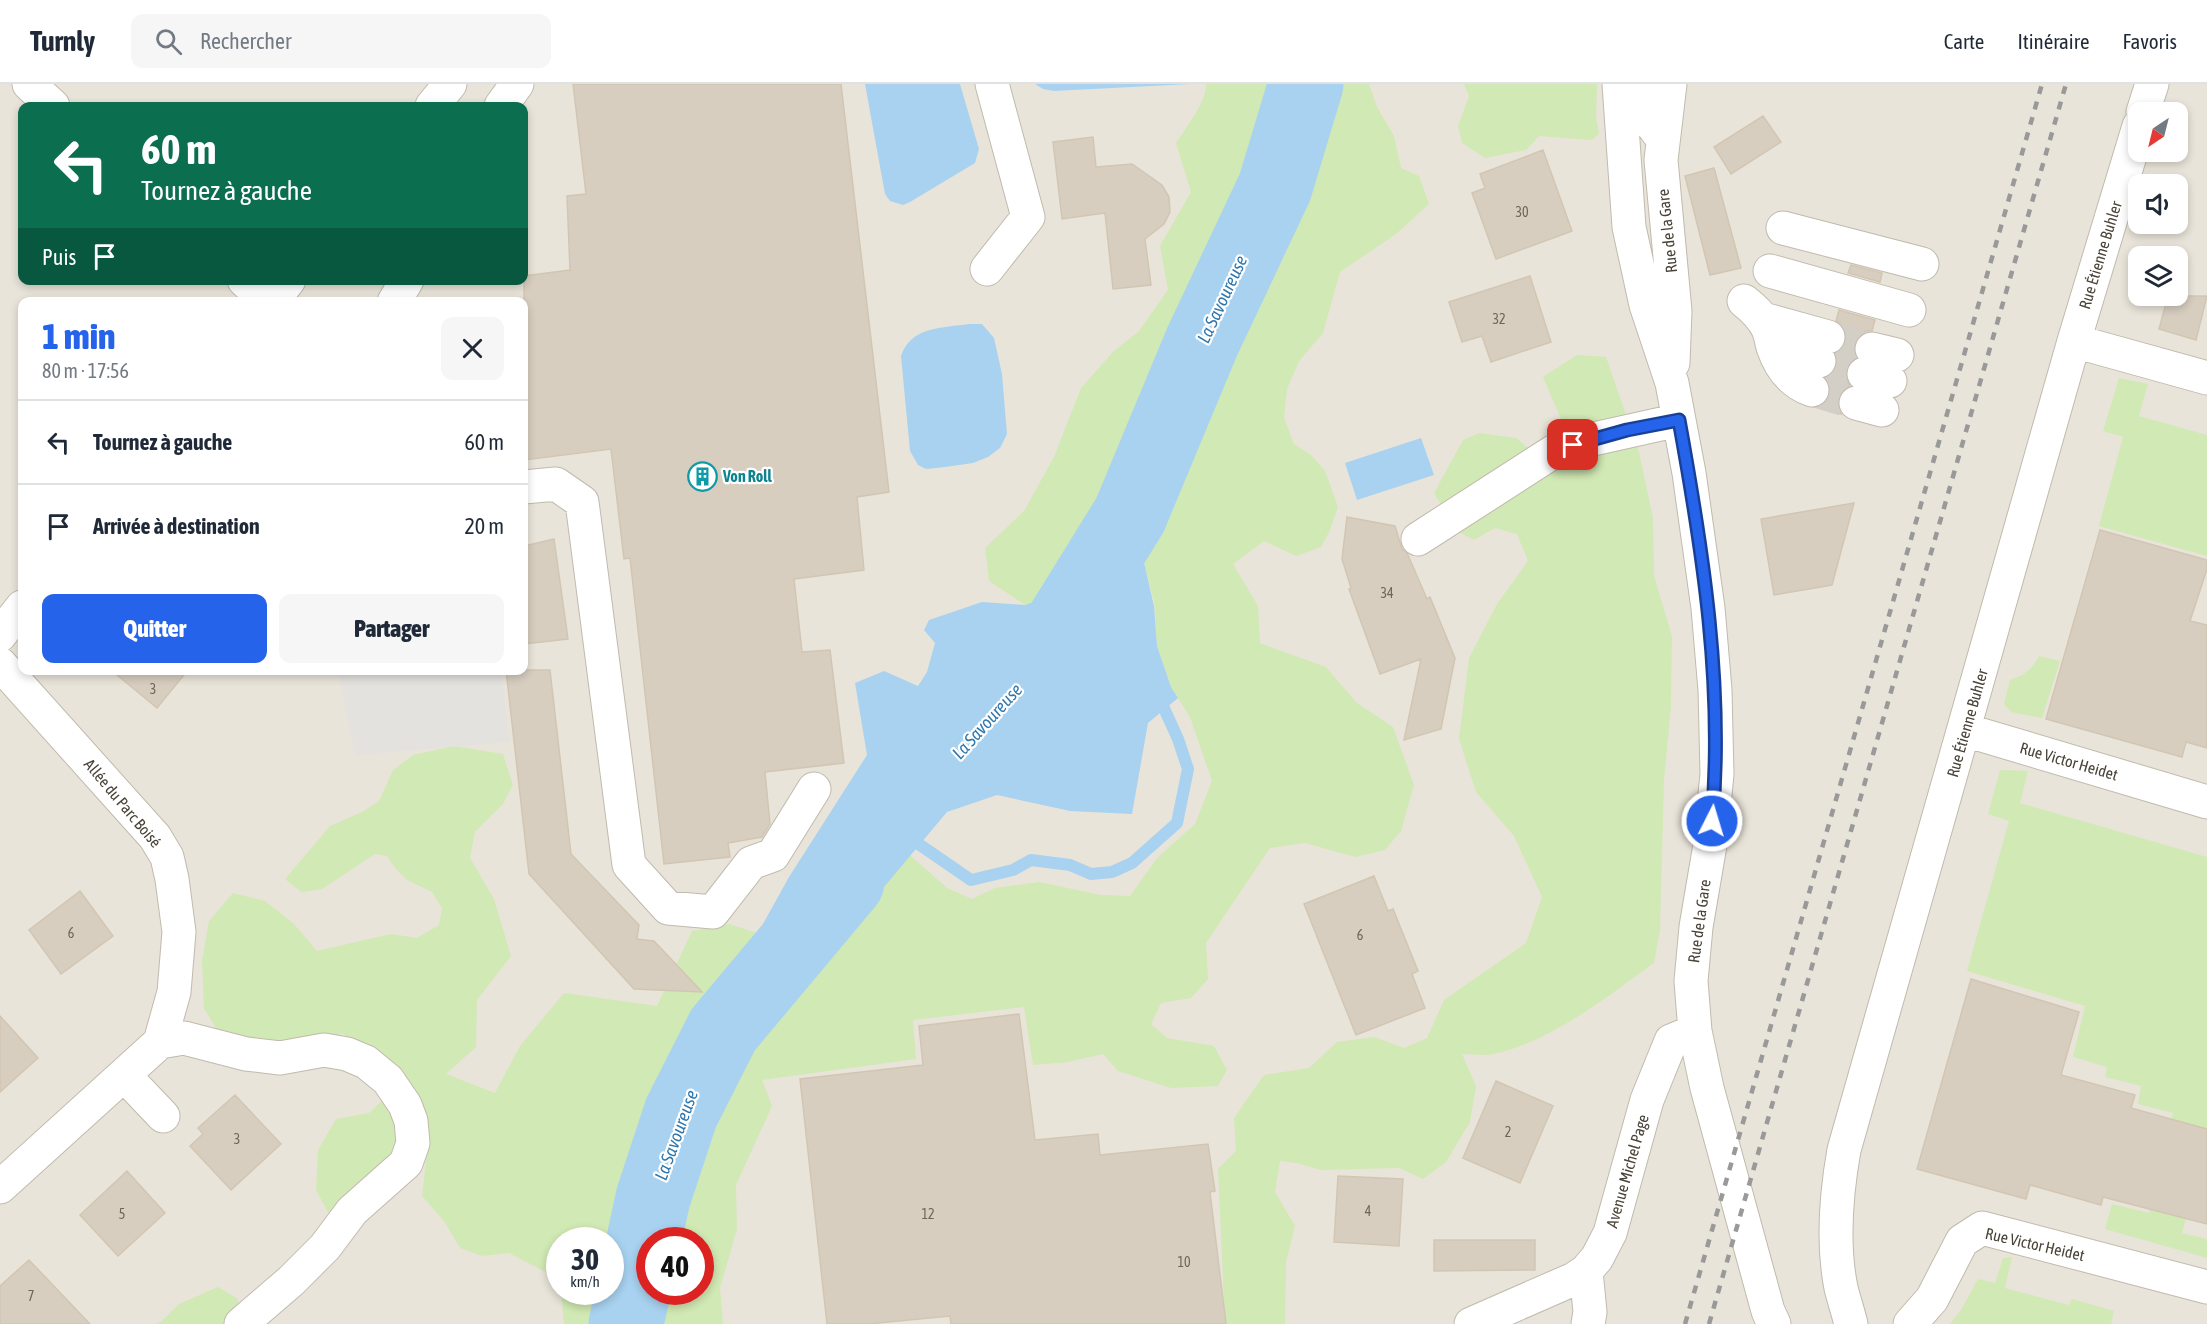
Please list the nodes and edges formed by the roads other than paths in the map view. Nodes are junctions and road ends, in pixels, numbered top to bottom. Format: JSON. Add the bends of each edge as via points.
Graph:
{"nodes":[{"id":1,"x":29,"y":84,"type":"edge"},
{"id":2,"x":450,"y":84,"type":"edge"},
{"id":3,"x":517,"y":84,"type":"edge"},
{"id":4,"x":992,"y":84,"type":"edge"},
{"id":5,"x":1619,"y":84,"type":"edge"},
{"id":6,"x":1643,"y":84,"type":"edge"},
{"id":7,"x":1671,"y":84,"type":"edge"},
{"id":8,"x":2152,"y":84,"type":"edge"},
{"id":9,"x":49,"y":102,"type":"edge"},
{"id":10,"x":435,"y":102,"type":"edge"},
{"id":11,"x":504,"y":102,"type":"edge"},
{"id":12,"x":2146,"y":102,"type":"edge"},
{"id":13,"x":1662,"y":138,"type":"junction"},
{"id":14,"x":2128,"y":162,"type":"edge"},
{"id":15,"x":1783,"y":228,"type":"dead end"},
{"id":16,"x":1922,"y":264,"type":"dead end"},
{"id":17,"x":987,"y":269,"type":"dead end"},
{"id":18,"x":1770,"y":271,"type":"dead end"},
{"id":19,"x":250,"y":285,"type":"edge"},
{"id":20,"x":285,"y":285,"type":"edge"},
{"id":21,"x":264,"y":297,"type":"edge"},
{"id":22,"x":274,"y":297,"type":"edge"},
{"id":23,"x":1909,"y":310,"type":"dead end"},
{"id":24,"x":1760,"y":322,"type":"joint"},
{"id":25,"x":2074,"y":341,"type":"junction"},
{"id":26,"x":2207,"y":378,"type":"edge"},
{"id":27,"x":1672,"y":383,"type":"junction"},
{"id":28,"x":1679,"y":420,"type":"junction"},
{"id":29,"x":528,"y":487,"type":"edge"},
{"id":30,"x":1418,"y":539,"type":"dead end"},
{"id":31,"x":18,"y":612,"type":"edge"},
{"id":32,"x":0,"y":635,"type":"edge"},
{"id":33,"x":0,"y":664,"type":"edge"},
{"id":34,"x":1965,"y":730,"type":"junction"},
{"id":35,"x":814,"y":789,"type":"dead end"},
{"id":36,"x":2207,"y":802,"type":"edge"},
{"id":37,"x":1695,"y":1031,"type":"junction"},
{"id":38,"x":160,"y":1042,"type":"junction"},
{"id":39,"x":124,"y":1075,"type":"junction"},
{"id":40,"x":163,"y":1116,"type":"dead end"},
{"id":41,"x":0,"y":1187,"type":"edge"},
{"id":42,"x":1586,"y":1271,"type":"junction"},
{"id":43,"x":2207,"y":1287,"type":"edge"},
{"id":44,"x":1770,"y":1320,"type":"edge"},
{"id":45,"x":241,"y":1324,"type":"edge"},
{"id":46,"x":1471,"y":1324,"type":"edge"},
{"id":47,"x":1588,"y":1324,"type":"edge"},
{"id":48,"x":1851,"y":1324,"type":"edge"},
{"id":49,"x":1910,"y":1324,"type":"edge"}],
"edges":[{"from":1,"to":9,"type":"street"},
{"from":2,"to":10,"type":"street"},
{"from":3,"to":11,"type":"street"},
{"from":4,"to":17,"type":"street","via":[[1028,217]]},
{"from":5,"to":27,"type":"street","name":"Rue de la Gare","via":[[1629,227],[1646,305]]},
{"from":6,"to":13,"type":"street","via":[[1644,114]]},
{"from":7,"to":13,"type":"street","name":"Rue de la Gare"},
{"from":8,"to":12,"type":"street"},
{"from":13,"to":27,"type":"street","name":"Rue de la Gare","via":[[1660,160],[1675,311]]},
{"from":14,"to":25,"type":"street","name":"Rue Étienne Buhler"},
{"from":15,"to":16,"type":"street"},
{"from":18,"to":23,"type":"street"},
{"from":19,"to":21,"type":"street"},
{"from":20,"to":22,"type":"street"},
{"from":24,"to":24,"type":"street","via":[[1784,372],[1801,386],[1820,362]]},
{"from":25,"to":26,"type":"street"},
{"from":25,"to":34,"type":"street","name":"Rue Étienne Buhler"},
{"from":27,"to":28,"type":"street","name":"Rue de la Gare"},
{"from":28,"to":30,"type":"street","via":[[1553,452]]},
{"from":28,"to":37,"type":"street","name":"Rue de la Gare","via":[[1708,608],[1717,774],[1691,981]]},
{"from":29,"to":35,"type":"street","via":[[556,484],[582,502],[629,865],[668,908],[713,912],[751,863],[773,855]]},
{"from":31,"to":32,"type":"street"},
{"from":33,"to":38,"type":"street","name":"Allée du Parc Boisé","via":[[155,837],[166,857],[179,932],[174,992]]},
{"from":34,"to":36,"type":"street","name":"Rue Victor Heidet"},
{"from":34,"to":48,"type":"street","name":"Rue Étienne Buhler","via":[[1844,1150],[1837,1192],[1837,1260]]},
{"from":37,"to":42,"type":"street","name":"Avenue Michel Page","via":[[1671,1041],[1647,1100],[1610,1233]]},
{"from":37,"to":44,"type":"street","name":"Rue de la Gare"},
{"from":38,"to":39,"type":"street"},
{"from":38,"to":45,"type":"street","via":[[184,1038],[246,1054],[280,1058],[324,1050],[347,1054],[366,1062],[388,1080],[411,1121],[413,1143],[406,1163],[352,1210],[325,1247],[291,1281]]},
{"from":39,"to":40,"type":"street"},
{"from":39,"to":41,"type":"street"},
{"from":42,"to":46,"type":"street","name":"Avenue Michel Page"},
{"from":42,"to":47,"type":"street"},
{"from":43,"to":49,"type":"street","name":"Rue Victor Heidet","via":[[1982,1228],[1962,1241],[1932,1299]]}]}
